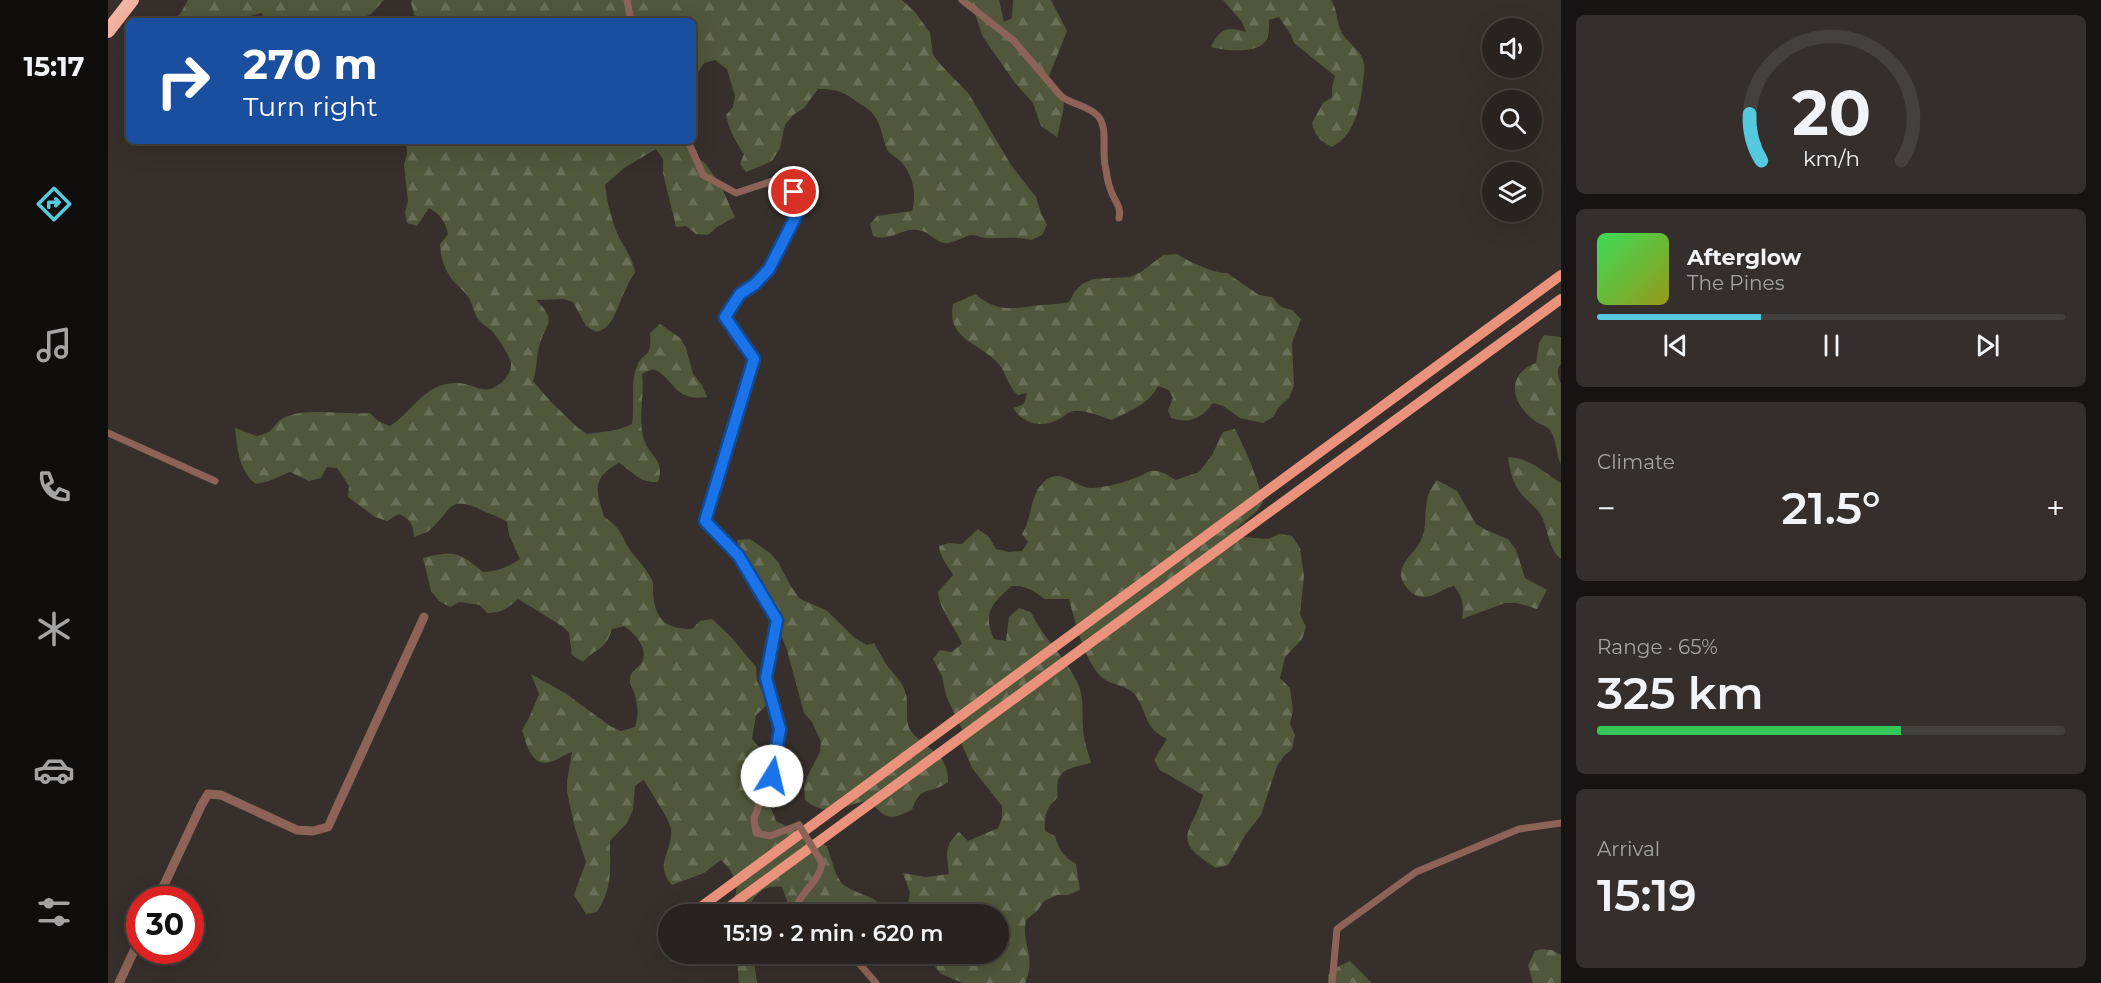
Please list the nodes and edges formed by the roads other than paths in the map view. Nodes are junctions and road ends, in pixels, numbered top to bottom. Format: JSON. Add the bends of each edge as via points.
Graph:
{"nodes":[{"id":1,"x":132,"y":0,"type":"edge"},
{"id":2,"x":627,"y":0,"type":"edge"},
{"id":3,"x":962,"y":0,"type":"edge"},
{"id":4,"x":630,"y":18,"type":"edge"},
{"id":5,"x":108,"y":31,"type":"edge"},
{"id":6,"x":689,"y":144,"type":"edge"},
{"id":7,"x":1119,"y":218,"type":"dead end"},
{"id":8,"x":1561,"y":275,"type":"edge"},
{"id":9,"x":1561,"y":299,"type":"edge"},
{"id":10,"x":108,"y":433,"type":"edge"},
{"id":11,"x":215,"y":481,"type":"dead end"},
{"id":12,"x":424,"y":617,"type":"dead end"},
{"id":13,"x":1561,"y":823,"type":"edge"},
{"id":14,"x":164,"y":886,"type":"edge"},
{"id":15,"x":711,"y":904,"type":"edge"},
{"id":16,"x":733,"y":904,"type":"edge"},
{"id":17,"x":796,"y":904,"type":"edge"},
{"id":18,"x":128,"y":964,"type":"edge"},
{"id":19,"x":860,"y":964,"type":"edge"},
{"id":20,"x":119,"y":983,"type":"edge"},
{"id":21,"x":876,"y":983,"type":"edge"},
{"id":22,"x":1332,"y":983,"type":"edge"}],
"edges":[{"from":1,"to":5,"type":"highway"},
{"from":2,"to":4,"type":"street"},
{"from":3,"to":7,"type":"street","via":[[1013,40],[1066,101],[1099,117],[1104,124],[1103,154],[1110,189],[1120,208]]},
{"from":6,"to":17,"type":"street","bridge":true,"via":[[703,175],[736,193],[788,176],[800,208],[769,269],[740,294],[725,317],[754,359],[705,521],[738,555],[777,620],[766,678],[780,729],[772,776],[754,818],[756,833],[770,836],[799,825],[822,863],[821,874]]},
{"from":8,"to":15,"type":"main road"},
{"from":9,"to":16,"type":"main road"},
{"from":10,"to":11,"type":"street"},
{"from":12,"to":14,"type":"street","via":[[327,827],[297,830],[221,795],[208,794]]},
{"from":13,"to":22,"type":"street","via":[[1519,829],[1416,872],[1337,929]]},
{"from":18,"to":20,"type":"street"},
{"from":19,"to":21,"type":"street"}]}
